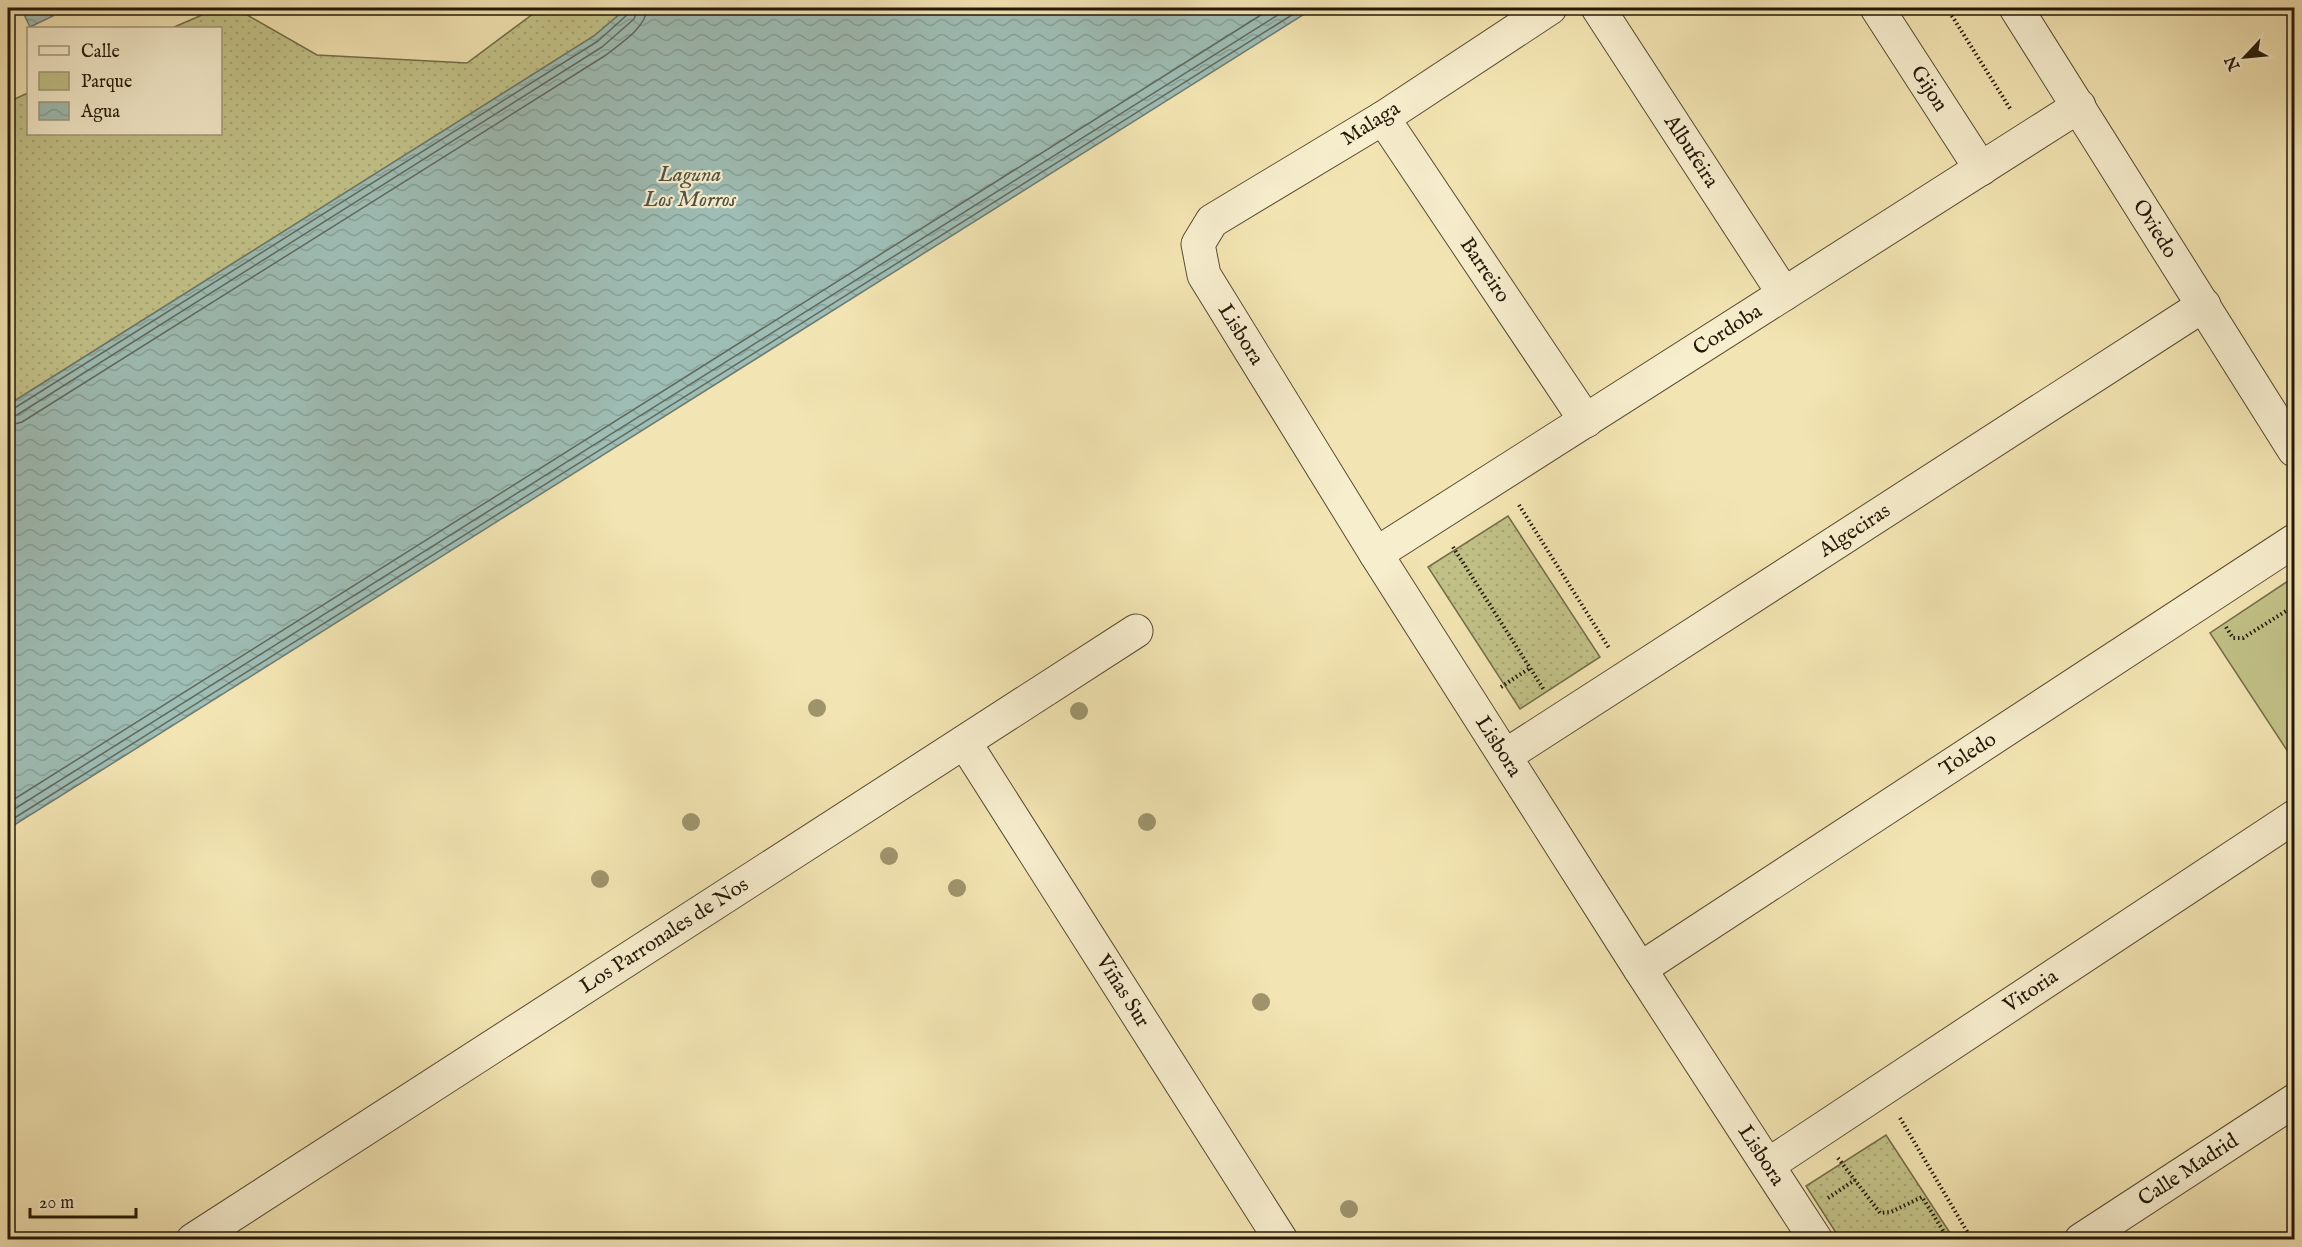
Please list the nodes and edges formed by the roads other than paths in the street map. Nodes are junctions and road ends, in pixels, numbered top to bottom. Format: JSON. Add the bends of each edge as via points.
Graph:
{"nodes":[{"id":1,"x":1550,"y":8,"type":"edge"},
{"id":2,"x":1598,"y":8,"type":"edge"},
{"id":3,"x":1877,"y":8,"type":"edge"},
{"id":4,"x":2016,"y":8,"type":"edge"},
{"id":5,"x":2079,"y":106,"type":"junction"},
{"id":6,"x":1383,"y":118,"type":"junction"},
{"id":7,"x":1981,"y":169,"type":"junction"},
{"id":8,"x":1198,"y":244,"type":"joint"},
{"id":9,"x":1784,"y":294,"type":"junction"},
{"id":10,"x":2204,"y":305,"type":"junction"},
{"id":11,"x":1586,"y":421,"type":"junction"},
{"id":12,"x":2295,"y":450,"type":"edge"},
{"id":13,"x":2295,"y":541,"type":"edge"},
{"id":14,"x":1376,"y":554,"type":"junction"},
{"id":15,"x":1136,"y":632,"type":"dead end"},
{"id":16,"x":964,"y":743,"type":"junction"},
{"id":17,"x":1505,"y":756,"type":"junction"},
{"id":18,"x":2295,"y":817,"type":"edge"},
{"id":19,"x":1640,"y":969,"type":"junction"},
{"id":20,"x":2295,"y":1101,"type":"edge"},
{"id":21,"x":1768,"y":1165,"type":"junction"},
{"id":22,"x":194,"y":1239,"type":"edge"},
{"id":23,"x":1281,"y":1239,"type":"edge"},
{"id":24,"x":1816,"y":1239,"type":"edge"},
{"id":25,"x":2081,"y":1239,"type":"edge"}],
"edges":[{"from":1,"to":6,"type":"street","name":"Malaga"},
{"from":2,"to":9,"type":"street","name":"Albufeira"},
{"from":3,"to":7,"type":"street","name":"Gijon"},
{"from":4,"to":5,"type":"street","name":"Oviedo"},
{"from":5,"to":7,"type":"street","name":"Cordoba"},
{"from":5,"to":10,"type":"street","name":"Oviedo"},
{"from":6,"to":8,"type":"street","name":"Malaga","via":[[1212,221]]},
{"from":6,"to":11,"type":"street","name":"Barreiro"},
{"from":7,"to":9,"type":"street","name":"Cordoba"},
{"from":8,"to":14,"type":"street","name":"Lisbora","via":[[1204,275]]},
{"from":9,"to":11,"type":"street","name":"Cordoba"},
{"from":10,"to":12,"type":"street","name":"Oviedo"},
{"from":10,"to":17,"type":"street","name":"Algeciras"},
{"from":11,"to":14,"type":"street","name":"Cordoba"},
{"from":13,"to":19,"type":"street","name":"Toledo"},
{"from":14,"to":17,"type":"street","name":"Lisbora"},
{"from":15,"to":16,"type":"street","name":"Los Parronales de Nos"},
{"from":16,"to":22,"type":"street","name":"Los Parronales de Nos"},
{"from":16,"to":23,"type":"street","name":"Viñas Sur"},
{"from":17,"to":19,"type":"street","name":"Lisbora"},
{"from":18,"to":21,"type":"street","name":"Vitoria"},
{"from":19,"to":21,"type":"street","name":"Lisbora"},
{"from":20,"to":25,"type":"street","name":"Calle Madrid"},
{"from":21,"to":24,"type":"street","name":"Lisbora"}]}
